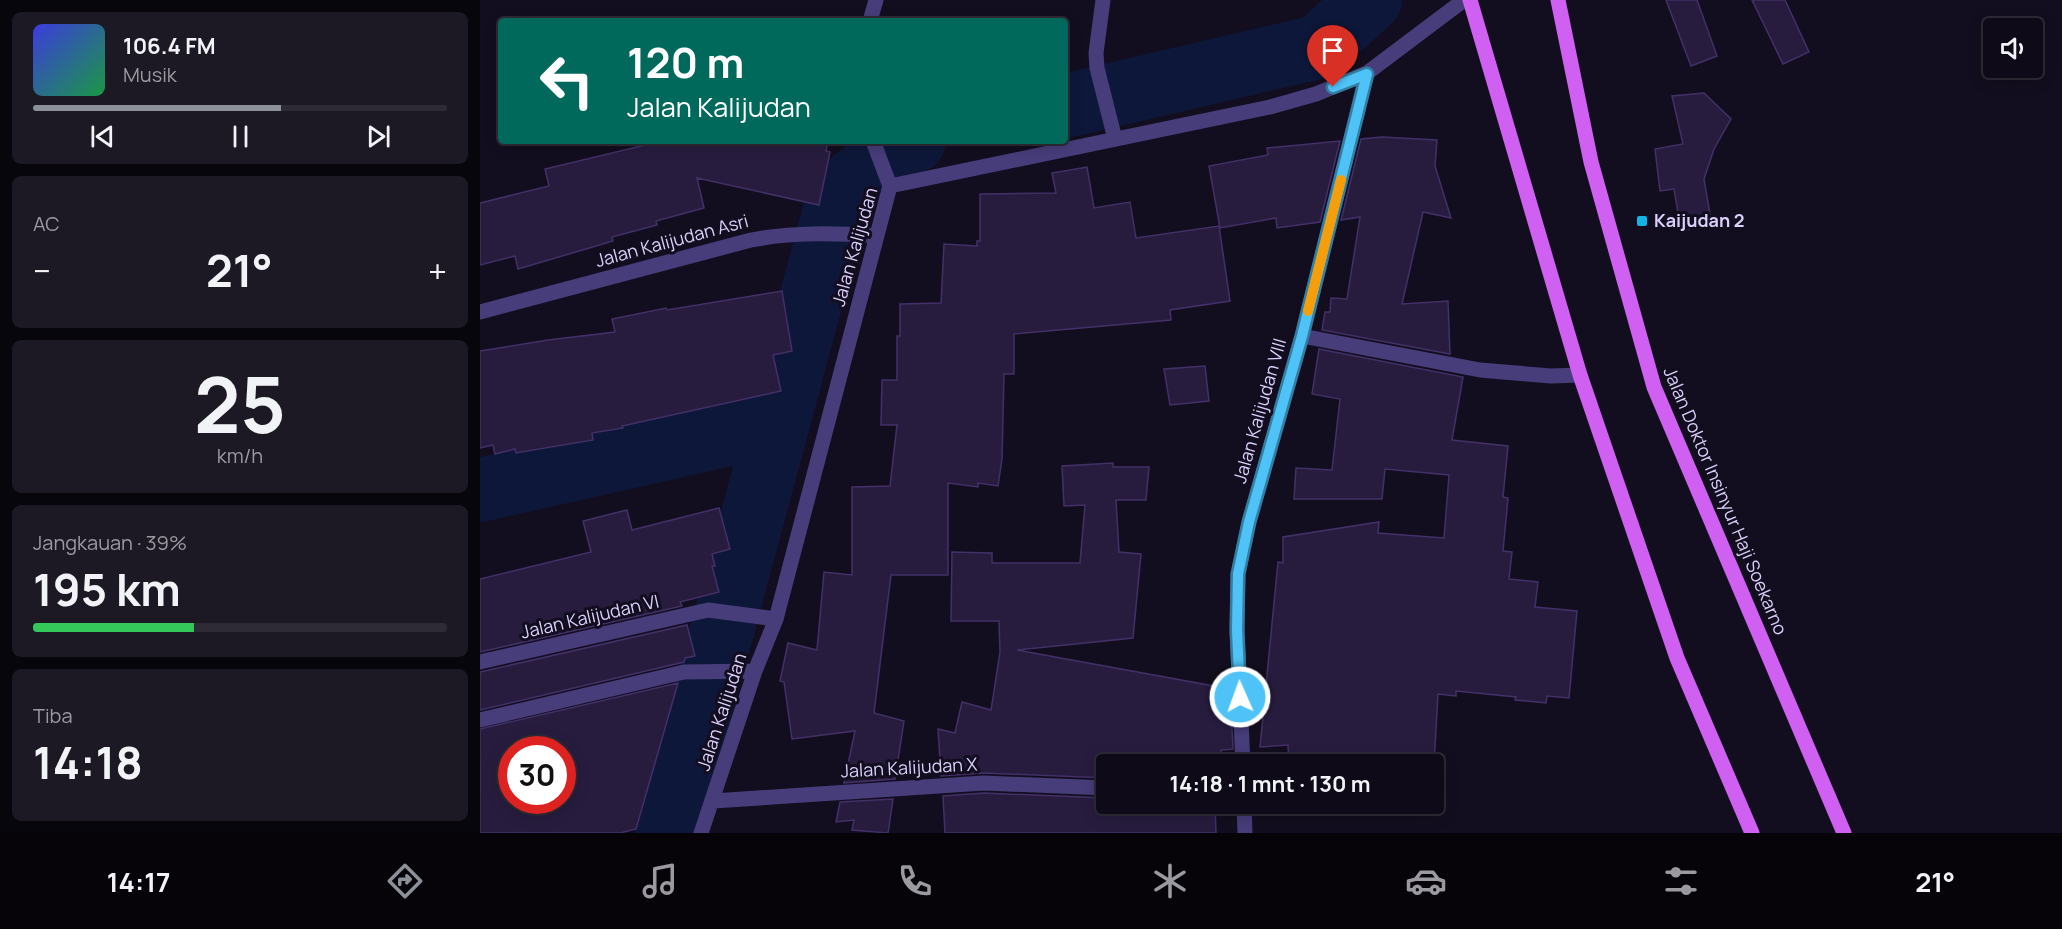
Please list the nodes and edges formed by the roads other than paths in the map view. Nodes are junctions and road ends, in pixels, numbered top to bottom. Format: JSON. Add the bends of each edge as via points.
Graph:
{"nodes":[{"id":1,"x":876,"y":0,"type":"edge"},
{"id":2,"x":1103,"y":0,"type":"edge"},
{"id":3,"x":1464,"y":0,"type":"edge"},
{"id":4,"x":1470,"y":0,"type":"edge"},
{"id":5,"x":1558,"y":0,"type":"edge"},
{"id":6,"x":871,"y":18,"type":"edge"},
{"id":7,"x":1367,"y":74,"type":"junction"},
{"id":8,"x":1115,"y":139,"type":"junction"},
{"id":9,"x":874,"y":144,"type":"edge"},
{"id":10,"x":890,"y":186,"type":"junction"},
{"id":11,"x":877,"y":236,"type":"junction"},
{"id":12,"x":480,"y":312,"type":"edge"},
{"id":13,"x":1302,"y":336,"type":"junction"},
{"id":14,"x":1580,"y":375,"type":"junction"},
{"id":15,"x":776,"y":619,"type":"junction"},
{"id":16,"x":480,"y":662,"type":"edge"},
{"id":17,"x":755,"y":671,"type":"junction"},
{"id":18,"x":480,"y":720,"type":"edge"},
{"id":19,"x":1243,"y":754,"type":"edge"},
{"id":20,"x":1096,"y":788,"type":"edge"},
{"id":21,"x":713,"y":801,"type":"junction"},
{"id":22,"x":1244,"y":814,"type":"edge"},
{"id":23,"x":701,"y":833,"type":"edge"},
{"id":24,"x":1245,"y":833,"type":"edge"},
{"id":25,"x":1752,"y":833,"type":"edge"},
{"id":26,"x":1844,"y":833,"type":"edge"}],
"edges":[{"from":1,"to":6,"type":"street"},
{"from":2,"to":8,"type":"street","via":[[1096,52]]},
{"from":3,"to":7,"type":"street","name":"Jalan Kalijudan"},
{"from":4,"to":14,"type":"main road"},
{"from":5,"to":26,"type":"main road","name":"Jalan Doktor Insinyur Haji Soekarno","via":[[1591,162],[1654,387]]},
{"from":7,"to":8,"type":"street","name":"Jalan Kalijudan","via":[[1270,107]]},
{"from":7,"to":13,"type":"street","name":"Jalan Kalijudan VIII"},
{"from":8,"to":10,"type":"street","name":"Jalan Kalijudan"},
{"from":9,"to":10,"type":"street"},
{"from":10,"to":11,"type":"street","name":"Jalan Kalijudan"},
{"from":11,"to":12,"type":"street","name":"Jalan Kalijudan Asri","via":[[777,235]]},
{"from":11,"to":15,"type":"street","name":"Jalan Kalijudan"},
{"from":13,"to":14,"type":"street","via":[[1480,370]]},
{"from":13,"to":19,"type":"street","name":"Jalan Kalijudan VIII","via":[[1238,574]]},
{"from":14,"to":25,"type":"main road","via":[[1677,657]]},
{"from":15,"to":16,"type":"street","name":"Jalan Kalijudan VI","via":[[708,610]]},
{"from":15,"to":17,"type":"street","name":"Jalan Kalijudan"},
{"from":17,"to":18,"type":"street","via":[[684,672]]},
{"from":17,"to":21,"type":"street","name":"Jalan Kalijudan"},
{"from":20,"to":21,"type":"street","name":"Jalan Kalijudan X","via":[[984,783]]},
{"from":21,"to":23,"type":"street","name":"Jalan Kalijudan"},
{"from":22,"to":24,"type":"street"}]}
